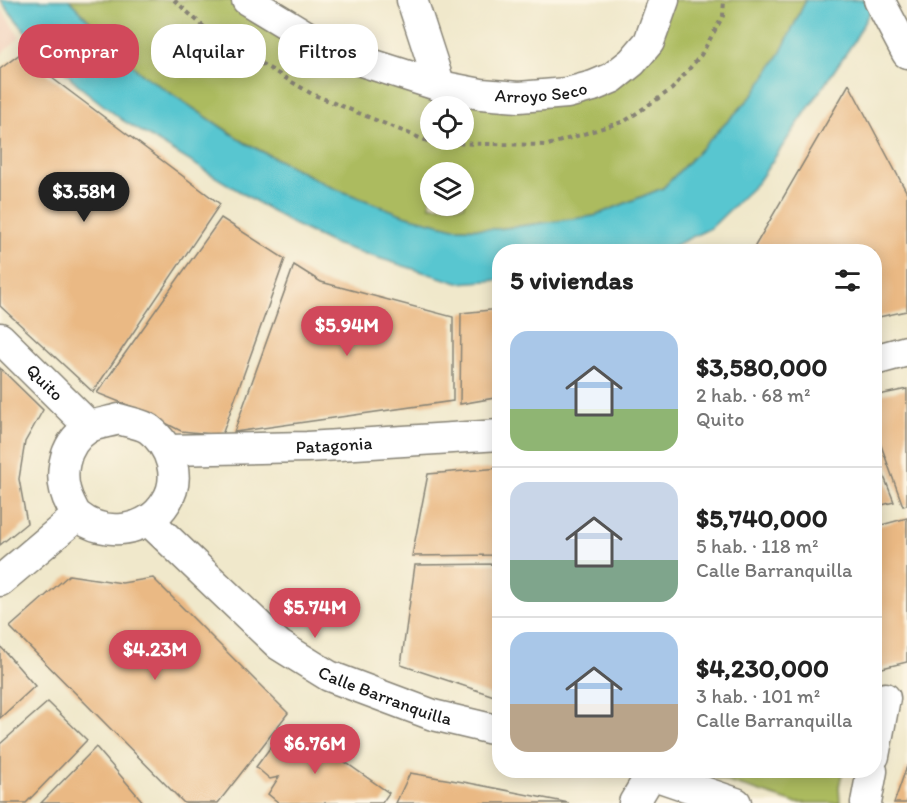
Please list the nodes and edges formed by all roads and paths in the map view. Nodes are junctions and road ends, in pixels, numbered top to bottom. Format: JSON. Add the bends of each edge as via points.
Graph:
{"nodes":[{"id":1,"x":248,"y":0,"type":"edge"},
{"id":2,"x":411,"y":0,"type":"edge"},
{"id":3,"x":664,"y":0,"type":"edge"},
{"id":4,"x":884,"y":10,"type":"edge"},
{"id":5,"x":907,"y":53,"type":"edge"},
{"id":6,"x":440,"y":86,"type":"junction"},
{"id":7,"x":0,"y":338,"type":"edge"},
{"id":8,"x":907,"y":351,"type":"edge"},
{"id":9,"x":882,"y":358,"type":"edge"},
{"id":10,"x":90,"y":427,"type":"junction"},
{"id":11,"x":492,"y":435,"type":"edge"},
{"id":12,"x":168,"y":450,"type":"junction"},
{"id":13,"x":77,"y":516,"type":"junction"},
{"id":14,"x":150,"y":521,"type":"junction"},
{"id":15,"x":0,"y":581,"type":"edge"},
{"id":16,"x":889,"y":697,"type":"edge"},
{"id":17,"x":882,"y":725,"type":"edge"},
{"id":18,"x":492,"y":729,"type":"edge"},
{"id":19,"x":649,"y":778,"type":"edge"},
{"id":20,"x":668,"y":778,"type":"edge"},
{"id":21,"x":871,"y":778,"type":"edge"},
{"id":22,"x":634,"y":803,"type":"edge"},
{"id":23,"x":736,"y":803,"type":"edge"},
{"id":24,"x":866,"y":803,"type":"edge"}],
"edges":[{"from":1,"to":6,"type":"street","name":"Arroyo Seco","via":[[333,52]]},
{"from":2,"to":6,"type":"street"},
{"from":3,"to":6,"type":"street","name":"Arroyo Seco","via":[[649,42],[612,78],[593,86],[567,93],[519,97]]},
{"from":4,"to":5,"type":"street"},
{"from":7,"to":10,"type":"street","name":"Quito"},
{"from":8,"to":9,"type":"street"},
{"from":10,"to":12,"type":"street","via":[[119,419],[148,428]]},
{"from":10,"to":13,"type":"street","via":[[74,440],[65,458],[62,478]]},
{"from":11,"to":12,"type":"street","name":"Patagonia","via":[[307,447]]},
{"from":12,"to":14,"type":"street","via":[[174,476],[167,502]]},
{"from":13,"to":14,"type":"street","via":[[99,527],[125,530]]},
{"from":13,"to":15,"type":"street"},
{"from":14,"to":18,"type":"street","name":"Calle Barranquilla","via":[[279,645],[329,676],[433,715]]},
{"from":16,"to":17,"type":"street"},
{"from":19,"to":22,"type":"street"},
{"from":20,"to":23,"type":"street"},
{"from":21,"to":24,"type":"street"}]}
